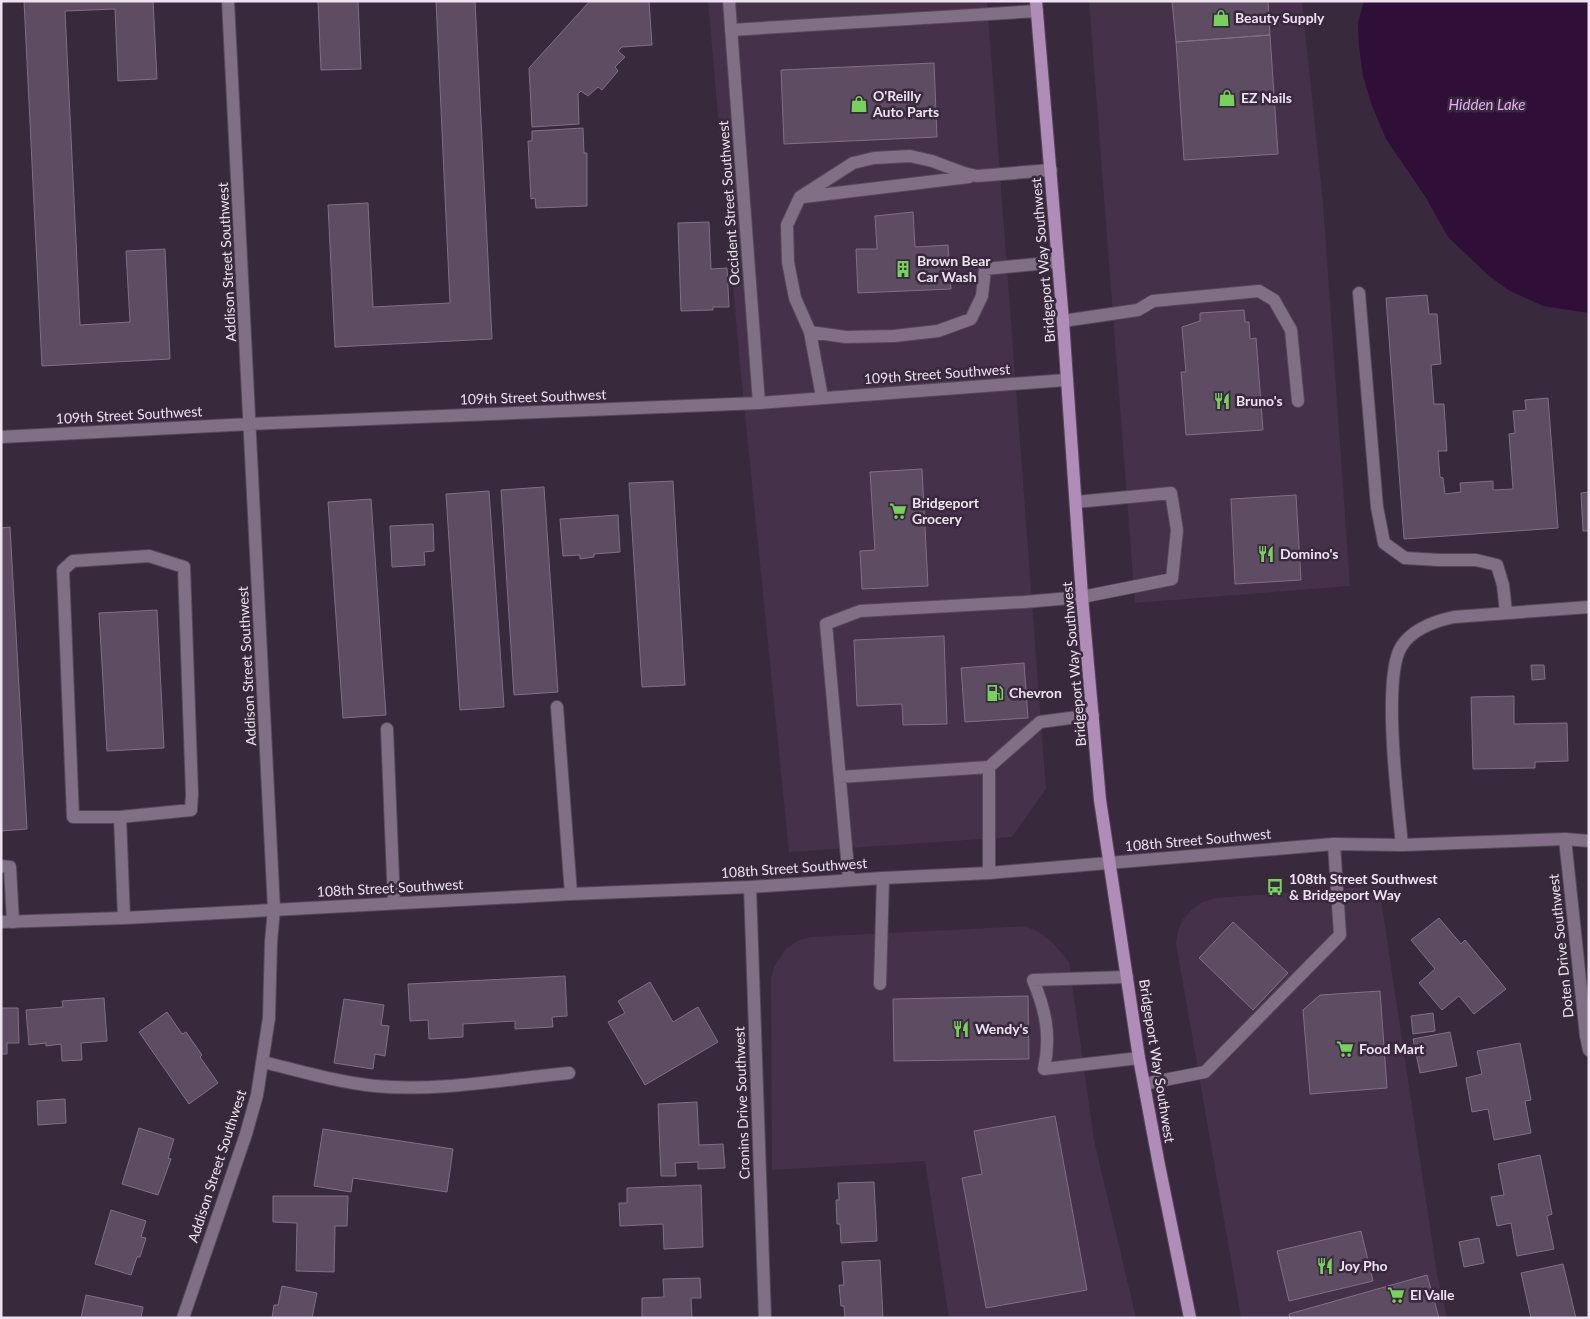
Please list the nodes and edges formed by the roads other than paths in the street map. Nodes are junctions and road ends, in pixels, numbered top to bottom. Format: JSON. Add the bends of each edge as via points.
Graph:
{"nodes":[{"id":1,"x":228,"y":1,"type":"edge"},
{"id":2,"x":729,"y":1,"type":"edge"},
{"id":3,"x":1037,"y":6,"type":"edge"},
{"id":4,"x":731,"y":30,"type":"junction"},
{"id":5,"x":1051,"y":170,"type":"junction"},
{"id":6,"x":977,"y":176,"type":"junction"},
{"id":7,"x":800,"y":197,"type":"junction"},
{"id":8,"x":1058,"y":262,"type":"junction"},
{"id":9,"x":1359,"y":292,"type":"dead end"},
{"id":10,"x":1063,"y":321,"type":"junction"},
{"id":11,"x":810,"y":332,"type":"junction"},
{"id":12,"x":1066,"y":380,"type":"junction"},
{"id":13,"x":822,"y":398,"type":"junction"},
{"id":14,"x":1298,"y":401,"type":"dead end"},
{"id":15,"x":759,"y":403,"type":"junction"},
{"id":16,"x":250,"y":424,"type":"junction"},
{"id":17,"x":1,"y":437,"type":"edge"},
{"id":18,"x":1076,"y":502,"type":"junction"},
{"id":19,"x":1082,"y":597,"type":"junction"},
{"id":20,"x":1589,"y":607,"type":"edge"},
{"id":21,"x":1506,"y":612,"type":"junction"},
{"id":22,"x":557,"y":707,"type":"dead end"},
{"id":23,"x":1093,"y":715,"type":"junction"},
{"id":24,"x":387,"y":730,"type":"dead end"},
{"id":25,"x":989,"y":767,"type":"junction"},
{"id":26,"x":840,"y":777,"type":"junction"},
{"id":27,"x":120,"y":817,"type":"junction"},
{"id":28,"x":1565,"y":839,"type":"junction"},
{"id":29,"x":1589,"y":841,"type":"edge"},
{"id":30,"x":1334,"y":844,"type":"junction"},
{"id":31,"x":1402,"y":845,"type":"junction"},
{"id":32,"x":1110,"y":863,"type":"junction"},
{"id":33,"x":1,"y":866,"type":"edge"},
{"id":34,"x":989,"y":872,"type":"junction"},
{"id":35,"x":883,"y":878,"type":"junction"},
{"id":36,"x":849,"y":880,"type":"junction"},
{"id":37,"x":750,"y":887,"type":"junction"},
{"id":38,"x":571,"y":894,"type":"junction"},
{"id":39,"x":394,"y":903,"type":"junction"},
{"id":40,"x":274,"y":909,"type":"junction"},
{"id":41,"x":124,"y":918,"type":"junction"},
{"id":42,"x":7,"y":922,"type":"edge"},
{"id":43,"x":1128,"y":977,"type":"junction"},
{"id":44,"x":880,"y":984,"type":"dead end"},
{"id":45,"x":1589,"y":1050,"type":"edge"},
{"id":46,"x":1139,"y":1058,"type":"junction"},
{"id":47,"x":263,"y":1062,"type":"junction"},
{"id":48,"x":569,"y":1073,"type":"dead end"},
{"id":49,"x":1144,"y":1084,"type":"junction"},
{"id":50,"x":183,"y":1318,"type":"edge"},
{"id":51,"x":766,"y":1318,"type":"edge"},
{"id":52,"x":1190,"y":1318,"type":"edge"}],
"edges":[{"from":1,"to":16,"type":"street","name":"Addison Street Southwest"},
{"from":2,"to":4,"type":"street","name":"Occident Street Southwest"},
{"from":3,"to":4,"type":"street"},
{"from":3,"to":5,"type":"main road","name":"Bridgeport Way Southwest"},
{"from":4,"to":15,"type":"street","name":"Occident Street Southwest"},
{"from":5,"to":6,"type":"street"},
{"from":5,"to":8,"type":"main road","name":"Bridgeport Way Southwest"},
{"from":6,"to":7,"type":"street"},
{"from":6,"to":7,"type":"street","via":[[910,156],[874,158],[853,163]]},
{"from":7,"to":11,"type":"street","via":[[787,225],[788,262],[795,298]]},
{"from":8,"to":10,"type":"main road","name":"Bridgeport Way Southwest"},
{"from":8,"to":11,"type":"street","via":[[985,269],[982,296],[971,319],[938,331],[846,337]]},
{"from":9,"to":21,"type":"street","via":[[1377,507],[1384,543],[1405,558],[1476,560],[1497,565]]},
{"from":10,"to":12,"type":"main road","name":"Bridgeport Way Southwest"},
{"from":10,"to":14,"type":"street","via":[[1138,310],[1154,301],[1259,291],[1274,300],[1291,330]]},
{"from":11,"to":13,"type":"street"},
{"from":12,"to":13,"type":"street","name":"109th Street Southwest"},
{"from":12,"to":18,"type":"main road","name":"Bridgeport Way Southwest"},
{"from":13,"to":15,"type":"street","name":"109th Street Southwest"},
{"from":15,"to":16,"type":"street","name":"109th Street Southwest"},
{"from":16,"to":17,"type":"street","name":"109th Street Southwest"},
{"from":16,"to":40,"type":"street","name":"Addison Street Southwest"},
{"from":18,"to":19,"type":"main road","name":"Bridgeport Way Southwest"},
{"from":18,"to":19,"type":"street","via":[[1171,493],[1177,530],[1172,579]]},
{"from":19,"to":23,"type":"main road","name":"Bridgeport Way Southwest"},
{"from":19,"to":26,"type":"street","via":[[860,611],[826,624]]},
{"from":20,"to":21,"type":"street"},
{"from":21,"to":31,"type":"street","via":[[1438,621],[1411,636],[1398,653],[1393,678],[1393,706]]},
{"from":22,"to":38,"type":"street"},
{"from":23,"to":25,"type":"street","via":[[1040,722]]},
{"from":23,"to":32,"type":"main road","name":"Bridgeport Way Southwest","via":[[1100,800]]},
{"from":24,"to":39,"type":"street"},
{"from":25,"to":26,"type":"street"},
{"from":25,"to":34,"type":"street"},
{"from":26,"to":36,"type":"street"},
{"from":27,"to":27,"type":"street","via":[[191,810],[184,567],[149,556],[73,561],[63,570],[73,817]]},
{"from":27,"to":41,"type":"street"},
{"from":28,"to":29,"type":"street","name":"108th Street Southwest"},
{"from":28,"to":31,"type":"street","name":"108th Street Southwest"},
{"from":28,"to":45,"type":"street","name":"Doten Drive Southwest"},
{"from":30,"to":31,"type":"street","name":"108th Street Southwest"},
{"from":30,"to":32,"type":"street","name":"108th Street Southwest"},
{"from":30,"to":49,"type":"street","via":[[1340,935],[1205,1072]]},
{"from":32,"to":34,"type":"street","name":"108th Street Southwest"},
{"from":32,"to":43,"type":"main road","name":"Bridgeport Way Southwest"},
{"from":33,"to":42,"type":"street","via":[[10,868]]},
{"from":34,"to":35,"type":"street","name":"108th Street Southwest"},
{"from":35,"to":36,"type":"street","name":"108th Street Southwest"},
{"from":35,"to":44,"type":"street"},
{"from":36,"to":37,"type":"street","name":"108th Street Southwest"},
{"from":37,"to":38,"type":"street","name":"108th Street Southwest"},
{"from":37,"to":51,"type":"street","name":"Cronins Drive Southwest"},
{"from":38,"to":39,"type":"street","name":"108th Street Southwest"},
{"from":39,"to":40,"type":"street","name":"108th Street Southwest"},
{"from":40,"to":41,"type":"street","name":"108th Street Southwest"},
{"from":40,"to":47,"type":"street","name":"Addison Street Southwest","via":[[269,1018]]},
{"from":41,"to":42,"type":"street","name":"108th Street Southwest"},
{"from":43,"to":46,"type":"main road","name":"Bridgeport Way Southwest"},
{"from":43,"to":46,"type":"street","via":[[1033,980],[1047,1022],[1048,1049],[1044,1069]]},
{"from":46,"to":49,"type":"main road","name":"Bridgeport Way Southwest"},
{"from":47,"to":48,"type":"street","via":[[338,1081],[420,1088]]},
{"from":47,"to":50,"type":"street","name":"Addison Street Southwest","via":[[246,1134]]},
{"from":49,"to":52,"type":"main road","name":"Bridgeport Way Southwest"}]}
